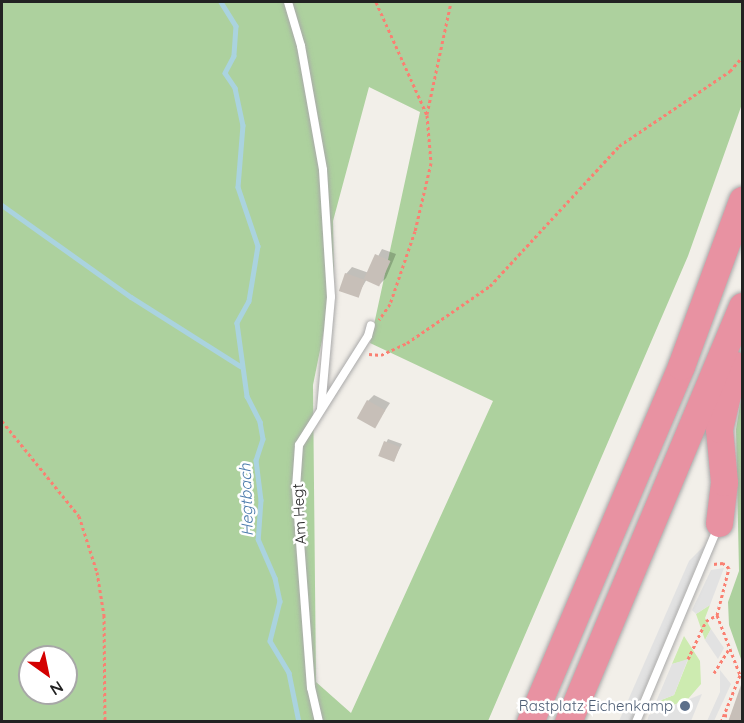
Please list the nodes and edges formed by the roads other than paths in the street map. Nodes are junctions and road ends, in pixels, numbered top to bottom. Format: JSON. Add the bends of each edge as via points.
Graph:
{"nodes":[{"id":1,"x":288,"y":2,"type":"edge"},
{"id":2,"x":742,"y":200,"type":"edge"},
{"id":3,"x":742,"y":306,"type":"edge"},
{"id":4,"x":371,"y":325,"type":"dead end"},
{"id":5,"x":742,"y":329,"type":"edge"},
{"id":6,"x":321,"y":410,"type":"junction"},
{"id":7,"x":719,"y":523,"type":"joint"},
{"id":8,"x":319,"y":722,"type":"edge"},
{"id":9,"x":530,"y":722,"type":"edge"},
{"id":10,"x":567,"y":722,"type":"edge"},
{"id":11,"x":636,"y":722,"type":"edge"}],
"edges":[{"from":1,"to":6,"type":"lane","via":[[301,46],[323,170],[331,297]]},
{"from":2,"to":9,"type":"highway","via":[[681,366]]},
{"from":3,"to":10,"type":"highway"},
{"from":4,"to":6,"type":"lane","name":"Am Hegt"},
{"from":5,"to":7,"type":"highway","via":[[719,429],[724,482]]},
{"from":6,"to":8,"type":"lane","name":"Am Hegt","via":[[299,445],[296,488],[310,688]]},
{"from":7,"to":11,"type":"lane"}]}
